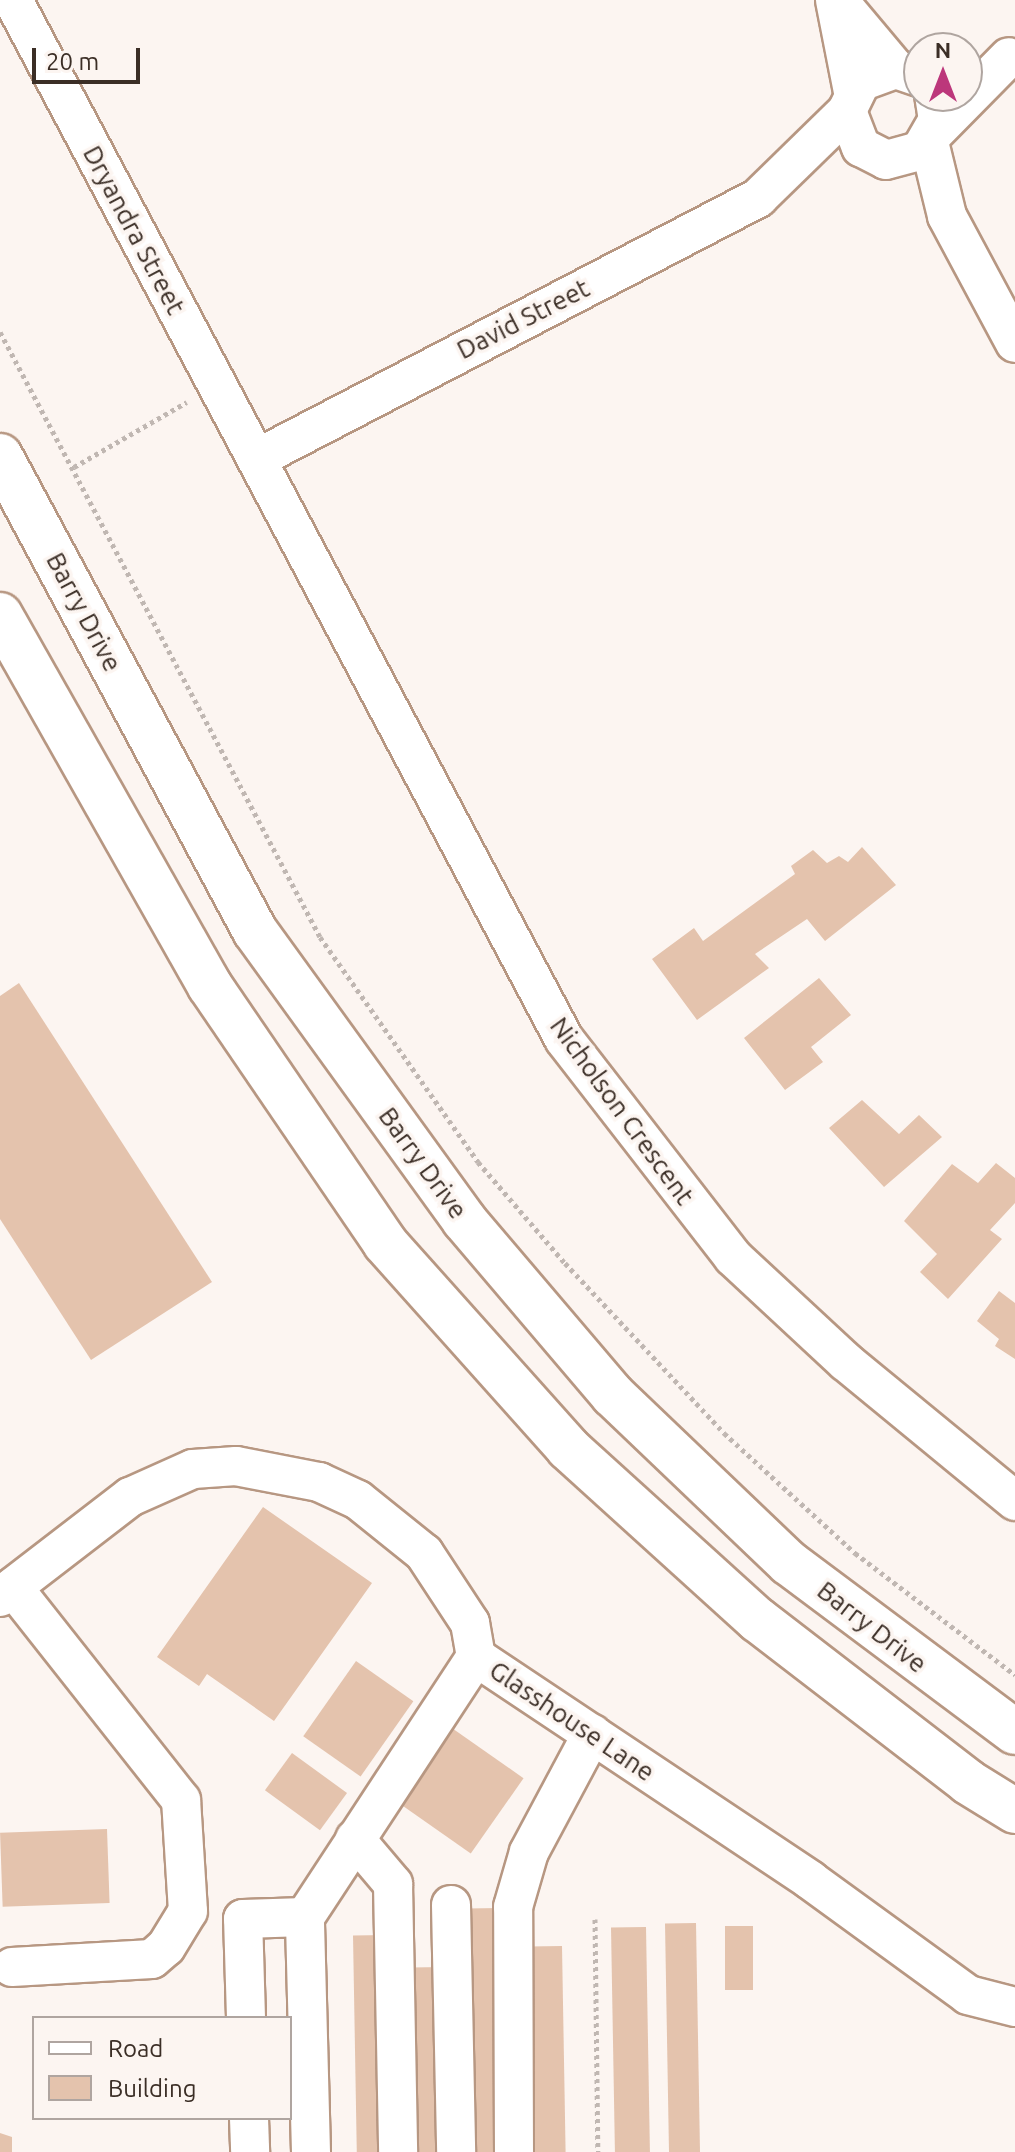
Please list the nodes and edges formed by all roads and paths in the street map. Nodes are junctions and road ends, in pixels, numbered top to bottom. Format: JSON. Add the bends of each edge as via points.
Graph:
{"nodes":[{"id":1,"x":13,"y":0,"type":"edge"},
{"id":2,"x":836,"y":0,"type":"edge"},
{"id":3,"x":1012,"y":55,"type":"edge"},
{"id":4,"x":983,"y":63,"type":"edge"},
{"id":5,"x":903,"y":65,"type":"edge"},
{"id":6,"x":903,"y":75,"type":"edge"},
{"id":7,"x":850,"y":102,"type":"junction"},
{"id":8,"x":932,"y":124,"type":"edge"},
{"id":9,"x":879,"y":157,"type":"junction"},
{"id":10,"x":783,"y":175,"type":"junction"},
{"id":11,"x":947,"y":216,"type":"junction"},
{"id":12,"x":0,"y":332,"type":"edge"},
{"id":13,"x":1015,"y":343,"type":"edge"},
{"id":14,"x":216,"y":385,"type":"junction"},
{"id":15,"x":0,"y":456,"type":"edge"},
{"id":16,"x":258,"y":458,"type":"junction"},
{"id":17,"x":74,"y":467,"type":"junction"},
{"id":18,"x":0,"y":615,"type":"edge"},
{"id":19,"x":1015,"y":1501,"type":"edge"},
{"id":20,"x":7,"y":1592,"type":"edge"},
{"id":21,"x":476,"y":1657,"type":"junction"},
{"id":22,"x":1015,"y":1675,"type":"edge"},
{"id":23,"x":1015,"y":1732,"type":"edge"},
{"id":24,"x":592,"y":1734,"type":"junction"},
{"id":25,"x":1015,"y":1811,"type":"edge"},
{"id":26,"x":355,"y":1839,"type":"junction"},
{"id":27,"x":451,"y":1905,"type":"dead end"},
{"id":28,"x":305,"y":1917,"type":"junction"},
{"id":29,"x":595,"y":1919,"type":"dead end"},
{"id":30,"x":12,"y":1967,"type":"dead end"},
{"id":31,"x":1015,"y":2007,"type":"edge"},
{"id":32,"x":246,"y":2016,"type":"edge"},
{"id":33,"x":249,"y":2120,"type":"edge"},
{"id":34,"x":250,"y":2152,"type":"edge"},
{"id":35,"x":311,"y":2152,"type":"edge"},
{"id":36,"x":398,"y":2152,"type":"edge"},
{"id":37,"x":456,"y":2152,"type":"edge"},
{"id":38,"x":514,"y":2152,"type":"edge"},
{"id":39,"x":598,"y":2152,"type":"edge"}],
"edges":[{"from":1,"to":14,"type":"street","name":"Dryandra Street"},
{"from":2,"to":5,"type":"street"},
{"from":2,"to":7,"type":"street"},
{"from":3,"to":4,"type":"street"},
{"from":3,"to":8,"type":"street"},
{"from":6,"to":7,"type":"street","name":"David Street","via":[[871,74]]},
{"from":7,"to":9,"type":"street","via":[[853,136]]},
{"from":7,"to":10,"type":"street","name":"David Street"},
{"from":8,"to":9,"type":"street","name":"David Street","via":[[910,157]]},
{"from":8,"to":11,"type":"street"},
{"from":9,"to":10,"type":"street","name":"David Street"},
{"from":9,"to":11,"type":"street"},
{"from":10,"to":16,"type":"street","name":"David Street","via":[[758,198]]},
{"from":11,"to":13,"type":"street"},
{"from":12,"to":17,"type":"path"},
{"from":14,"to":16,"type":"street","name":"Dryandra Street"},
{"from":14,"to":17,"type":"path"},
{"from":15,"to":23,"type":"main road","name":"Barry Drive","via":[[255,931],[464,1220],[613,1395],[789,1563]]},
{"from":16,"to":19,"type":"street","name":"Nicholson Crescent","via":[[564,1039],[733,1257],[846,1362]]},
{"from":17,"to":22,"type":"path","via":[[320,937],[478,1162],[724,1433],[855,1553]]},
{"from":18,"to":25,"type":"main road","via":[[210,986],[385,1243],[568,1448],[747,1610],[968,1782]]},
{"from":20,"to":21,"type":"street","name":"Glasshouse Lane","via":[[130,1497],[193,1469],[278,1471],[358,1500],[424,1553],[470,1623]]},
{"from":20,"to":30,"type":"street","via":[[181,1800],[188,1911],[152,1959]]},
{"from":21,"to":24,"type":"street","name":"Glasshouse Lane"},
{"from":21,"to":26,"type":"street"},
{"from":24,"to":31,"type":"street","name":"Glasshouse Lane","via":[[810,1880],[968,1995]]},
{"from":24,"to":38,"type":"street","via":[[529,1852],[513,1907]]},
{"from":26,"to":28,"type":"street"},
{"from":26,"to":36,"type":"street","via":[[393,1884]]},
{"from":27,"to":37,"type":"street"},
{"from":28,"to":32,"type":"street","via":[[243,1919]]},
{"from":28,"to":35,"type":"street"},
{"from":29,"to":39,"type":"path"},
{"from":33,"to":34,"type":"street"}]}
